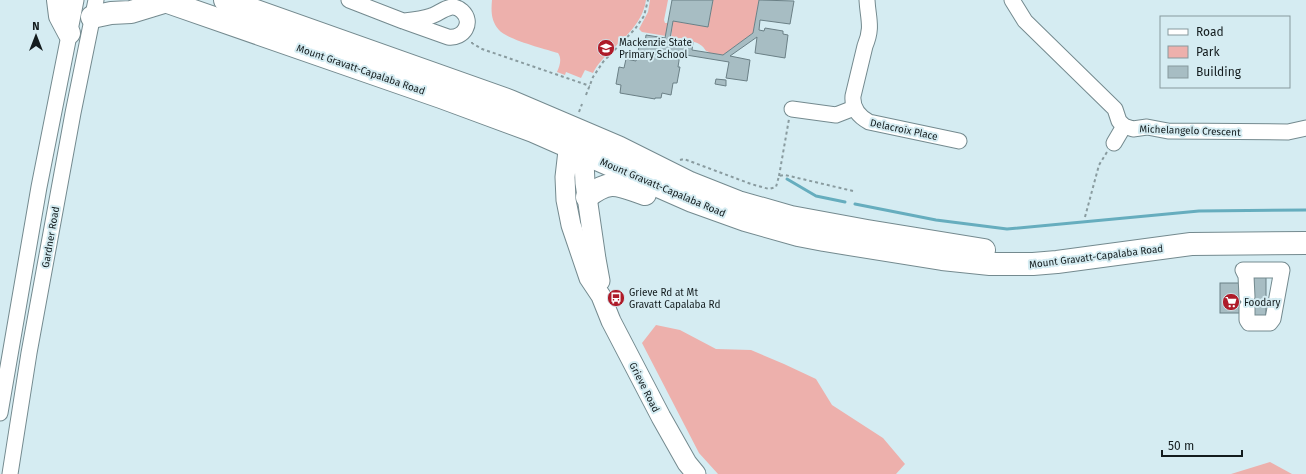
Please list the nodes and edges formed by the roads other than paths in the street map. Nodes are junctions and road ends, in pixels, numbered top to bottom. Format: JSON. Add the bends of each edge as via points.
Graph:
{"nodes":[{"id":1,"x":58,"y":0,"type":"edge"},
{"id":2,"x":76,"y":0,"type":"edge"},
{"id":3,"x":225,"y":0,"type":"edge"},
{"id":4,"x":349,"y":0,"type":"edge"},
{"id":5,"x":867,"y":0,"type":"edge"},
{"id":6,"x":1012,"y":0,"type":"edge"},
{"id":7,"x":164,"y":1,"type":"edge"},
{"id":8,"x":94,"y":8,"type":"edge"},
{"id":9,"x":403,"y":21,"type":"dead end"},
{"id":10,"x":69,"y":33,"type":"junction"},
{"id":11,"x":854,"y":108,"type":"junction"},
{"id":12,"x":792,"y":109,"type":"road end"},
{"id":13,"x":1124,"y":126,"type":"junction"},
{"id":14,"x":1306,"y":128,"type":"edge"},
{"id":15,"x":577,"y":135,"type":"junction"},
{"id":16,"x":959,"y":141,"type":"dead end"},
{"id":17,"x":1114,"y":143,"type":"road end"},
{"id":18,"x":587,"y":197,"type":"junction"},
{"id":19,"x":716,"y":210,"type":"junction"},
{"id":20,"x":1306,"y":229,"type":"edge"},
{"id":21,"x":1306,"y":243,"type":"edge"},
{"id":22,"x":601,"y":296,"type":"junction"},
{"id":23,"x":0,"y":413,"type":"edge"},
{"id":24,"x":10,"y":474,"type":"edge"},
{"id":25,"x":696,"y":474,"type":"edge"}],
"edges":[{"from":1,"to":10,"type":"highway","via":[[60,16]]},
{"from":2,"to":10,"type":"street","name":"Gardner Road"},
{"from":3,"to":15,"type":"highway","name":"Mount Gravatt-Capalaba Road","via":[[488,92]]},
{"from":4,"to":9,"type":"street"},
{"from":5,"to":11,"type":"street","via":[[869,37],[854,91]]},
{"from":6,"to":13,"type":"street","via":[[1025,21],[1115,109]]},
{"from":7,"to":8,"type":"highway","via":[[131,12],[114,13]]},
{"from":7,"to":15,"type":"highway","name":"Mount Gravatt-Capalaba Road","via":[[532,131]]},
{"from":8,"to":24,"type":"street","name":"Gardner Road","via":[[29,353]]},
{"from":10,"to":23,"type":"street","name":"Gardner Road","via":[[39,187]]},
{"from":11,"to":12,"type":"street","via":[[836,115]]},
{"from":11,"to":16,"type":"street","name":"Delacroix Place","via":[[868,122]]},
{"from":13,"to":14,"type":"street","name":"Michelangelo Crescent","via":[[1168,131],[1288,132]]},
{"from":13,"to":17,"type":"street"},
{"from":15,"to":18,"type":"main road","name":"Grieve Road"},
{"from":15,"to":19,"type":"highway","name":"Mount Gravatt-Capalaba Road","via":[[692,201]]},
{"from":15,"to":20,"type":"highway","name":"Mount Gravatt-Capalaba Road","via":[[618,147],[690,183],[757,208],[817,222],[986,250],[1024,251],[1208,230]]},
{"from":15,"to":22,"type":"main road","name":"Grieve Road","via":[[565,189],[568,212],[589,278]]},
{"from":18,"to":19,"type":"highway","via":[[602,186],[614,185],[682,207]]},
{"from":18,"to":22,"type":"main road","name":"Grieve Road"},
{"from":19,"to":21,"type":"highway","name":"Mount Gravatt-Capalaba Road","via":[[824,240],[990,264],[1056,262],[1197,244]]},
{"from":22,"to":25,"type":"main road","name":"Grieve Road","via":[[611,321],[661,417]]}]}
